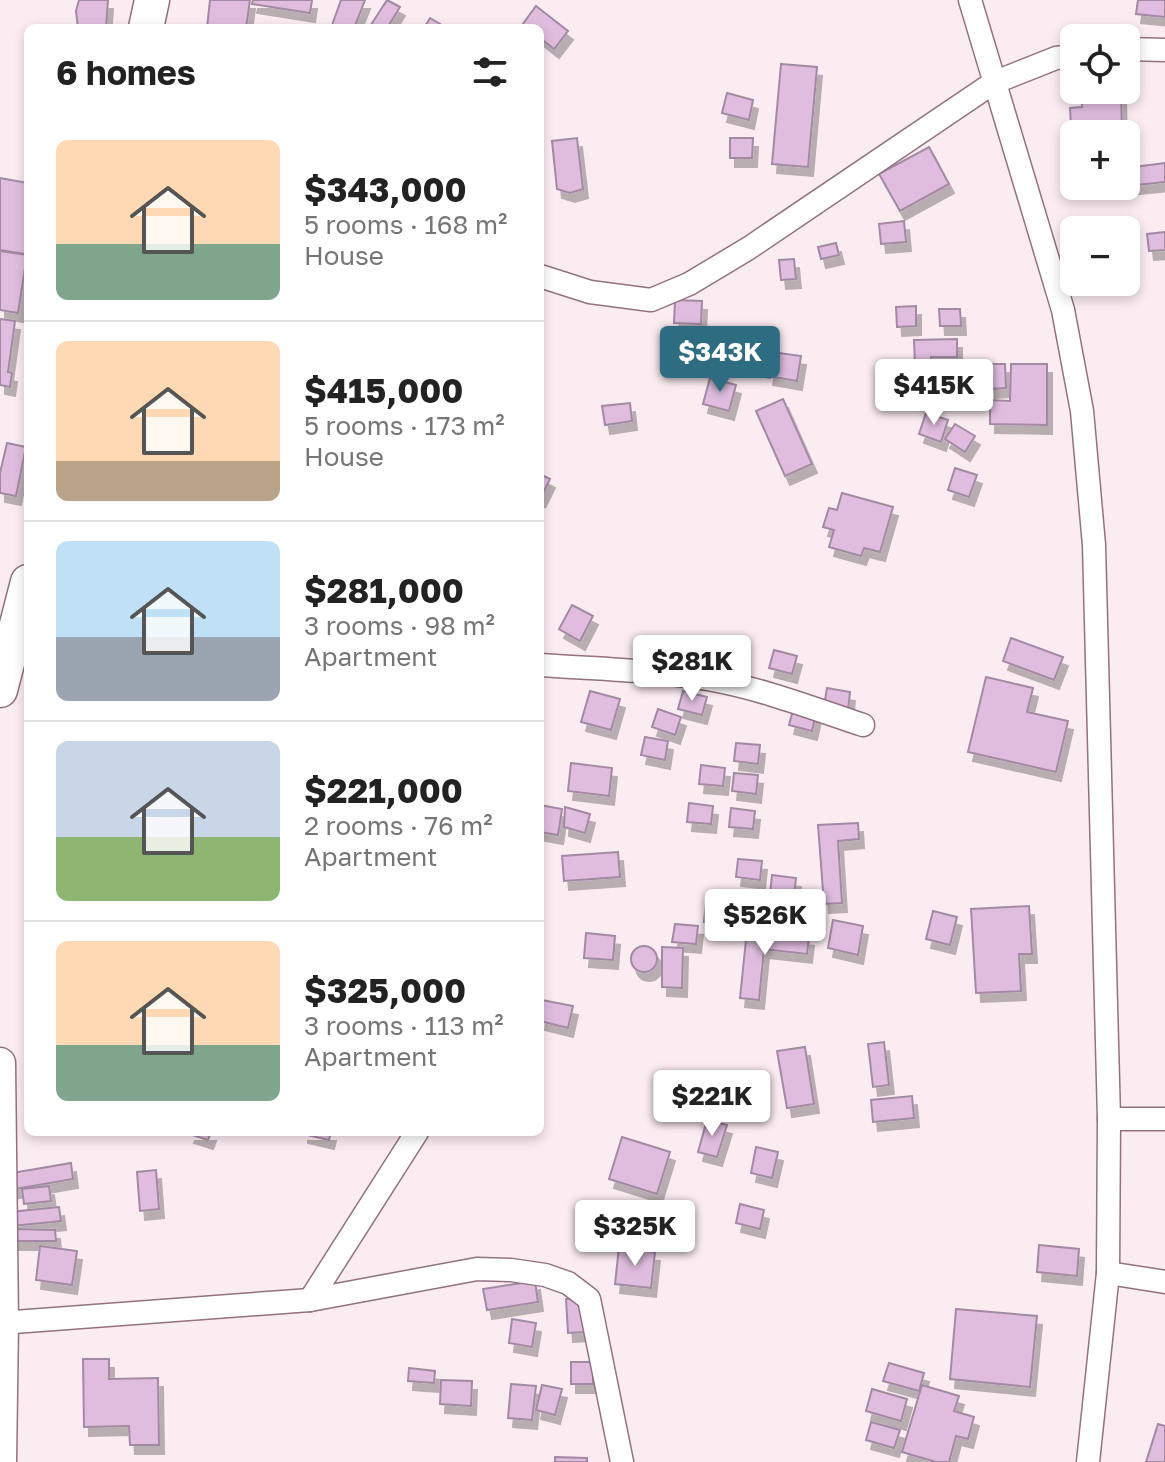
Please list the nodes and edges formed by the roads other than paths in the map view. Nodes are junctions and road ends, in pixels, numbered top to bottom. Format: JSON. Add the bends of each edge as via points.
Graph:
{"nodes":[{"id":1,"x":152,"y":0,"type":"edge"},
{"id":2,"x":970,"y":0,"type":"edge"},
{"id":3,"x":147,"y":24,"type":"edge"},
{"id":4,"x":1140,"y":49,"type":"edge"},
{"id":5,"x":1165,"y":50,"type":"edge"},
{"id":6,"x":1060,"y":58,"type":"edge"},
{"id":7,"x":993,"y":83,"type":"junction"},
{"id":8,"x":544,"y":277,"type":"edge"},
{"id":9,"x":24,"y":597,"type":"edge"},
{"id":10,"x":544,"y":665,"type":"edge"},
{"id":11,"x":0,"y":690,"type":"edge"},
{"id":12,"x":863,"y":725,"type":"dead end"},
{"id":13,"x":0,"y":1063,"type":"edge"},
{"id":14,"x":1109,"y":1119,"type":"junction"},
{"id":15,"x":1165,"y":1119,"type":"edge"},
{"id":16,"x":414,"y":1136,"type":"edge"},
{"id":17,"x":1108,"y":1273,"type":"junction"},
{"id":18,"x":1165,"y":1282,"type":"edge"},
{"id":19,"x":310,"y":1300,"type":"junction"},
{"id":20,"x":2,"y":1323,"type":"edge"},
{"id":21,"x":1,"y":1462,"type":"edge"},
{"id":22,"x":622,"y":1462,"type":"edge"},
{"id":23,"x":1088,"y":1462,"type":"edge"}],
"edges":[{"from":1,"to":3,"type":"main road"},
{"from":2,"to":7,"type":"street"},
{"from":4,"to":5,"type":"street"},
{"from":6,"to":7,"type":"street"},
{"from":7,"to":8,"type":"street","via":[[689,284],[651,300],[590,292]]},
{"from":7,"to":14,"type":"street","via":[[1063,310],[1082,411],[1094,545]]},
{"from":9,"to":11,"type":"main road"},
{"from":10,"to":12,"type":"street","via":[[709,679]]},
{"from":13,"to":20,"type":"street"},
{"from":14,"to":15,"type":"street"},
{"from":14,"to":17,"type":"street"},
{"from":16,"to":19,"type":"street"},
{"from":17,"to":18,"type":"street"},
{"from":17,"to":23,"type":"street"},
{"from":19,"to":20,"type":"street"},
{"from":19,"to":22,"type":"street","via":[[477,1269],[545,1275],[568,1283],[589,1299]]},
{"from":20,"to":21,"type":"street"}]}
